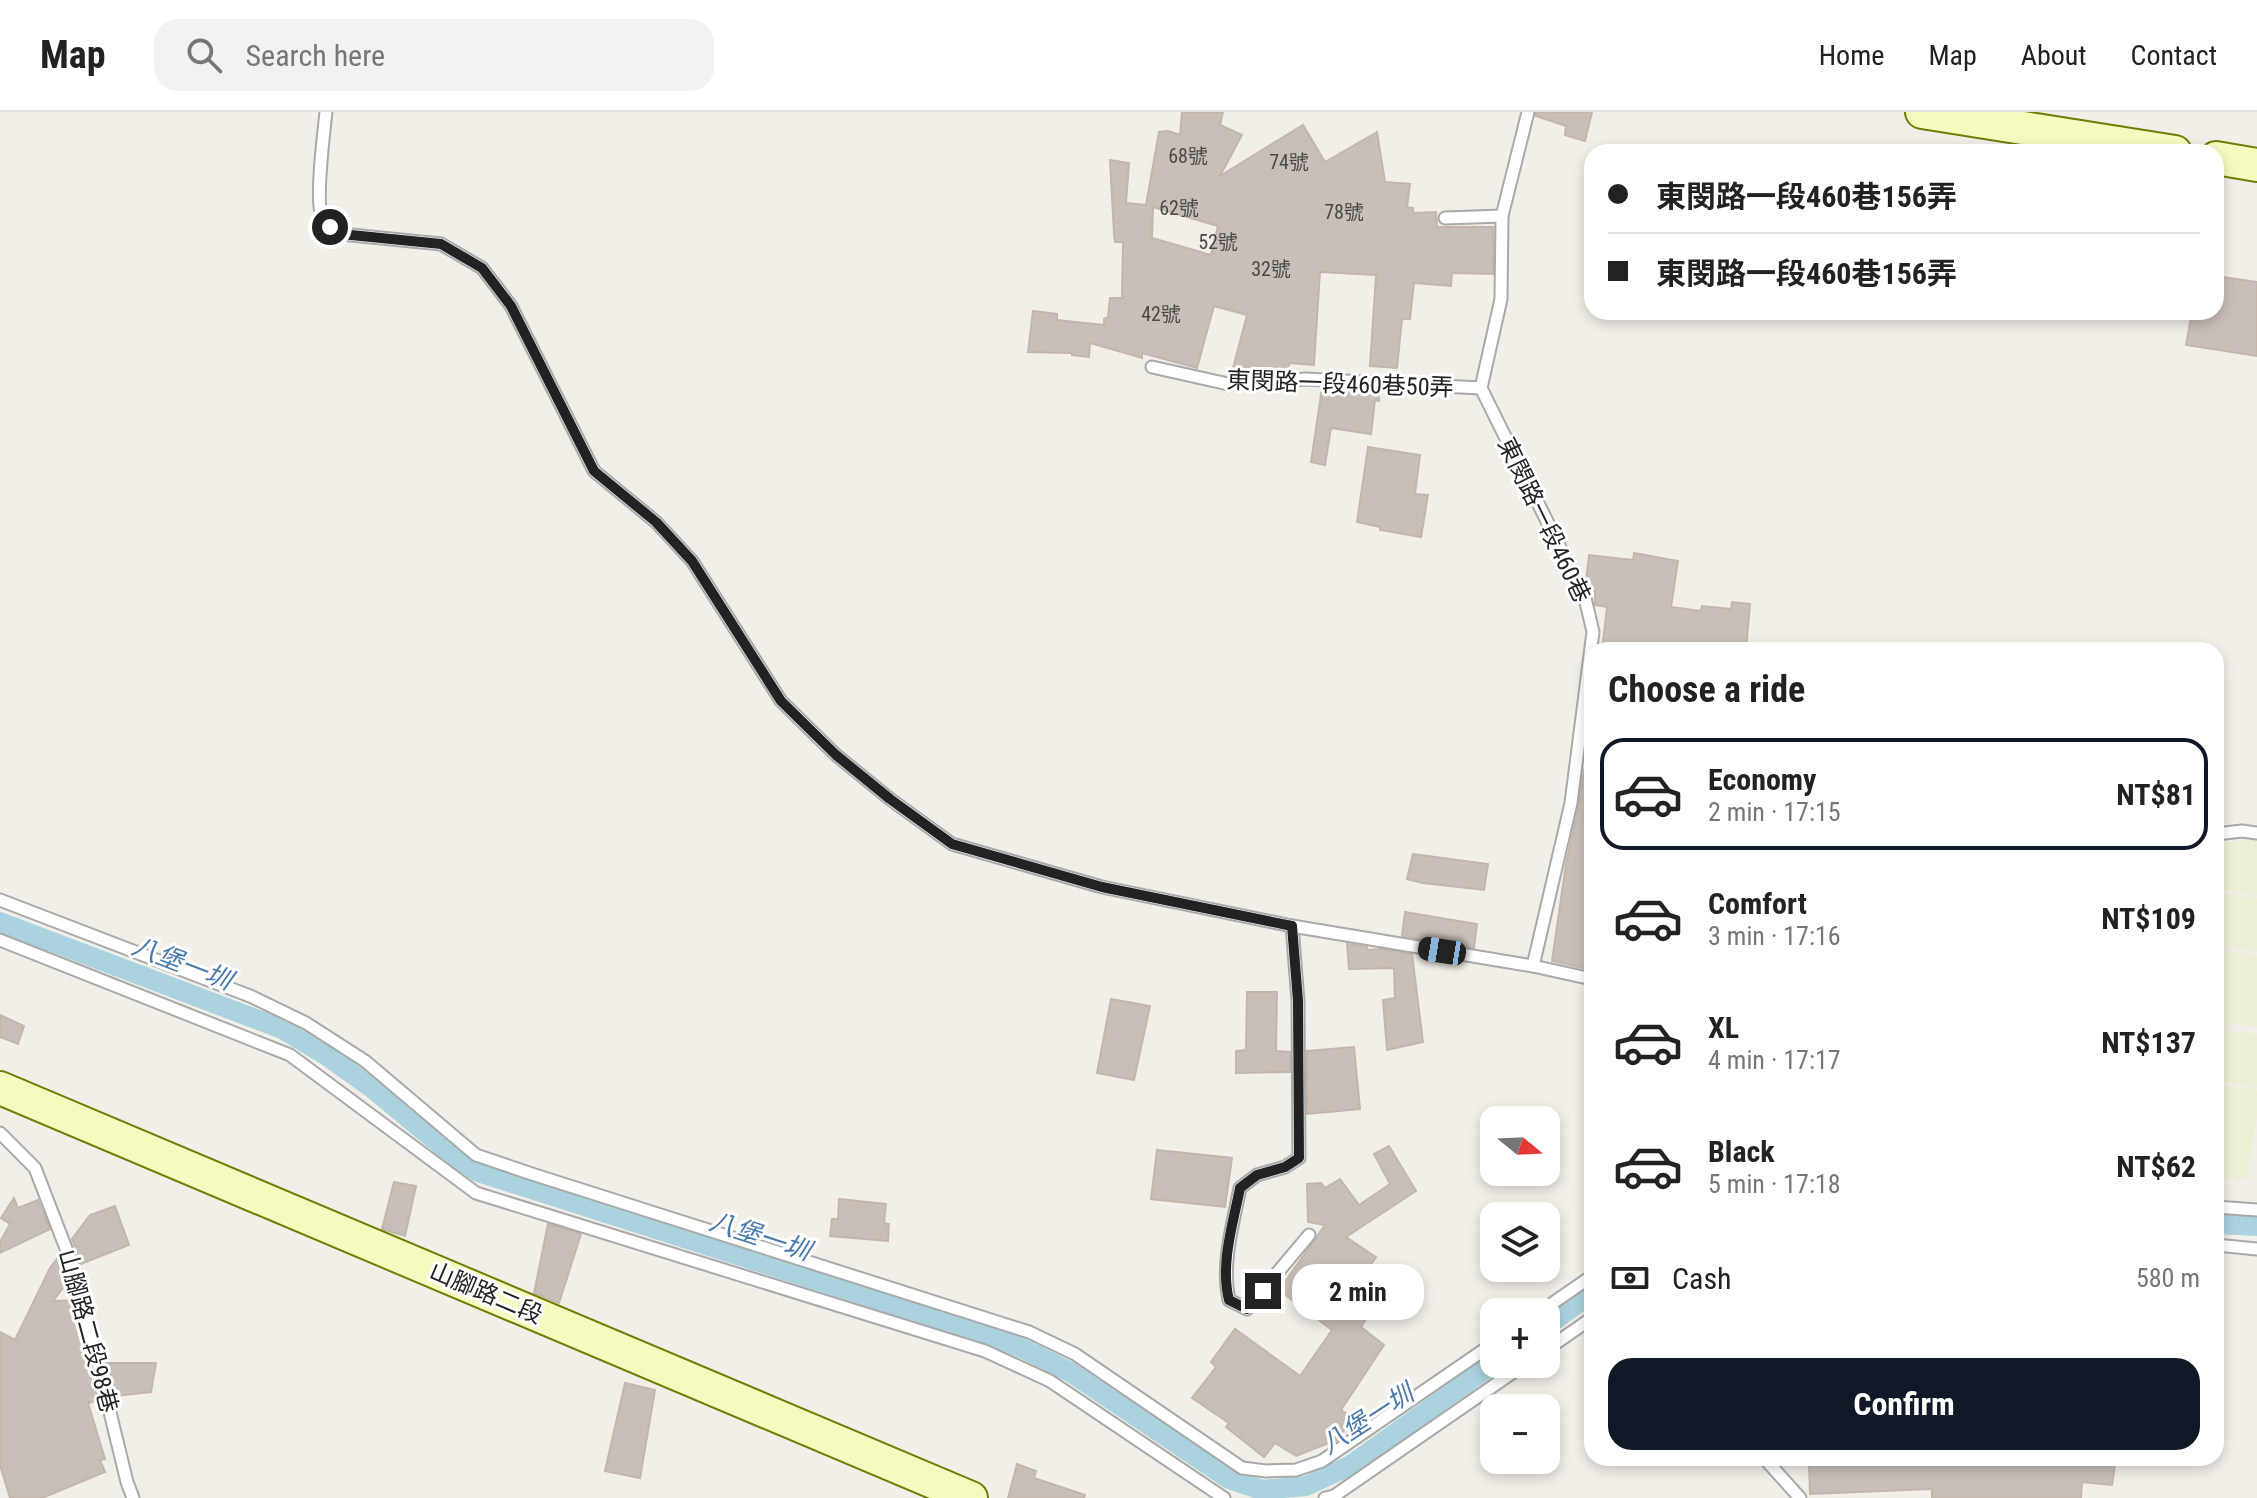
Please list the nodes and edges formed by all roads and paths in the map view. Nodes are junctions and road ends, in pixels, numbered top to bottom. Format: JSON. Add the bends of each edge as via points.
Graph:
{"nodes":[{"id":1,"x":326,"y":112,"type":"edge"},
{"id":2,"x":1528,"y":112,"type":"edge"},
{"id":3,"x":1922,"y":112,"type":"edge"},
{"id":4,"x":2124,"y":144,"type":"edge"},
{"id":5,"x":2224,"y":159,"type":"edge"},
{"id":6,"x":2257,"y":165,"type":"edge"},
{"id":7,"x":1502,"y":216,"type":"junction"},
{"id":8,"x":1445,"y":218,"type":"dead end"},
{"id":9,"x":1152,"y":367,"type":"dead end"},
{"id":10,"x":1481,"y":388,"type":"junction"},
{"id":11,"x":1592,"y":642,"type":"edge"},
{"id":12,"x":1584,"y":702,"type":"edge"},
{"id":13,"x":2224,"y":833,"type":"edge"},
{"id":14,"x":2257,"y":833,"type":"edge"},
{"id":15,"x":0,"y":900,"type":"edge"},
{"id":16,"x":1292,"y":926,"type":"junction"},
{"id":17,"x":0,"y":940,"type":"edge"},
{"id":18,"x":1533,"y":966,"type":"junction"},
{"id":19,"x":1584,"y":977,"type":"edge"},
{"id":20,"x":0,"y":1088,"type":"edge"},
{"id":21,"x":0,"y":1133,"type":"edge"},
{"id":22,"x":2224,"y":1208,"type":"edge"},
{"id":23,"x":2257,"y":1210,"type":"edge"},
{"id":24,"x":1309,"y":1235,"type":"dead end"},
{"id":25,"x":2224,"y":1246,"type":"edge"},
{"id":26,"x":2257,"y":1249,"type":"edge"},
{"id":27,"x":1584,"y":1282,"type":"edge"},
{"id":28,"x":1560,"y":1298,"type":"edge"},
{"id":29,"x":1584,"y":1324,"type":"edge"},
{"id":30,"x":1560,"y":1340,"type":"edge"},
{"id":31,"x":1480,"y":1353,"type":"edge"},
{"id":32,"x":1505,"y":1378,"type":"edge"},
{"id":33,"x":1771,"y":1466,"type":"edge"},
{"id":34,"x":133,"y":1498,"type":"edge"},
{"id":35,"x":971,"y":1498,"type":"edge"},
{"id":36,"x":1224,"y":1498,"type":"edge"},
{"id":37,"x":1325,"y":1498,"type":"edge"},
{"id":38,"x":1800,"y":1498,"type":"edge"}],
"edges":[{"from":1,"to":16,"type":"lane","via":[[320,213],[330,227],[341,234],[441,244],[482,268],[511,306],[594,471],[656,522],[692,561],[781,701],[836,755],[952,844],[1102,887]]},
{"from":2,"to":7,"type":"lane"},
{"from":3,"to":4,"type":"main road"},
{"from":5,"to":6,"type":"main road"},
{"from":7,"to":8,"type":"lane"},
{"from":7,"to":10,"type":"lane","via":[[1501,299]]},
{"from":9,"to":10,"type":"lane","name":"東閔路一段460巷50弄","via":[[1228,384],[1306,379]]},
{"from":10,"to":11,"type":"lane","name":"東閔路一段460巷","via":[[1585,598]]},
{"from":12,"to":18,"type":"lane","name":"東閔路一段460巷","via":[[1571,803]]},
{"from":13,"to":14,"type":"lane"},
{"from":15,"to":31,"type":"lane","via":[[250,996],[306,1023],[365,1061],[476,1155],[1029,1332],[1075,1354],[1242,1468],[1296,1470],[1322,1461]]},
{"from":16,"to":18,"type":"lane"},
{"from":16,"to":24,"type":"lane","via":[[1299,1158],[1240,1188],[1227,1264],[1229,1300],[1247,1309]]},
{"from":17,"to":36,"type":"lane","via":[[290,1055],[476,1193],[985,1351],[1050,1381]]},
{"from":18,"to":19,"type":"lane"},
{"from":20,"to":35,"type":"main road","name":"山腳路二段"},
{"from":21,"to":34,"type":"lane","name":"山腳路二段98巷","via":[[35,1168],[77,1277]]},
{"from":22,"to":23,"type":"lane"},
{"from":25,"to":26,"type":"lane"},
{"from":27,"to":28,"type":"lane"},
{"from":29,"to":30,"type":"lane"},
{"from":32,"to":37,"type":"lane"},
{"from":33,"to":38,"type":"lane"}]}
